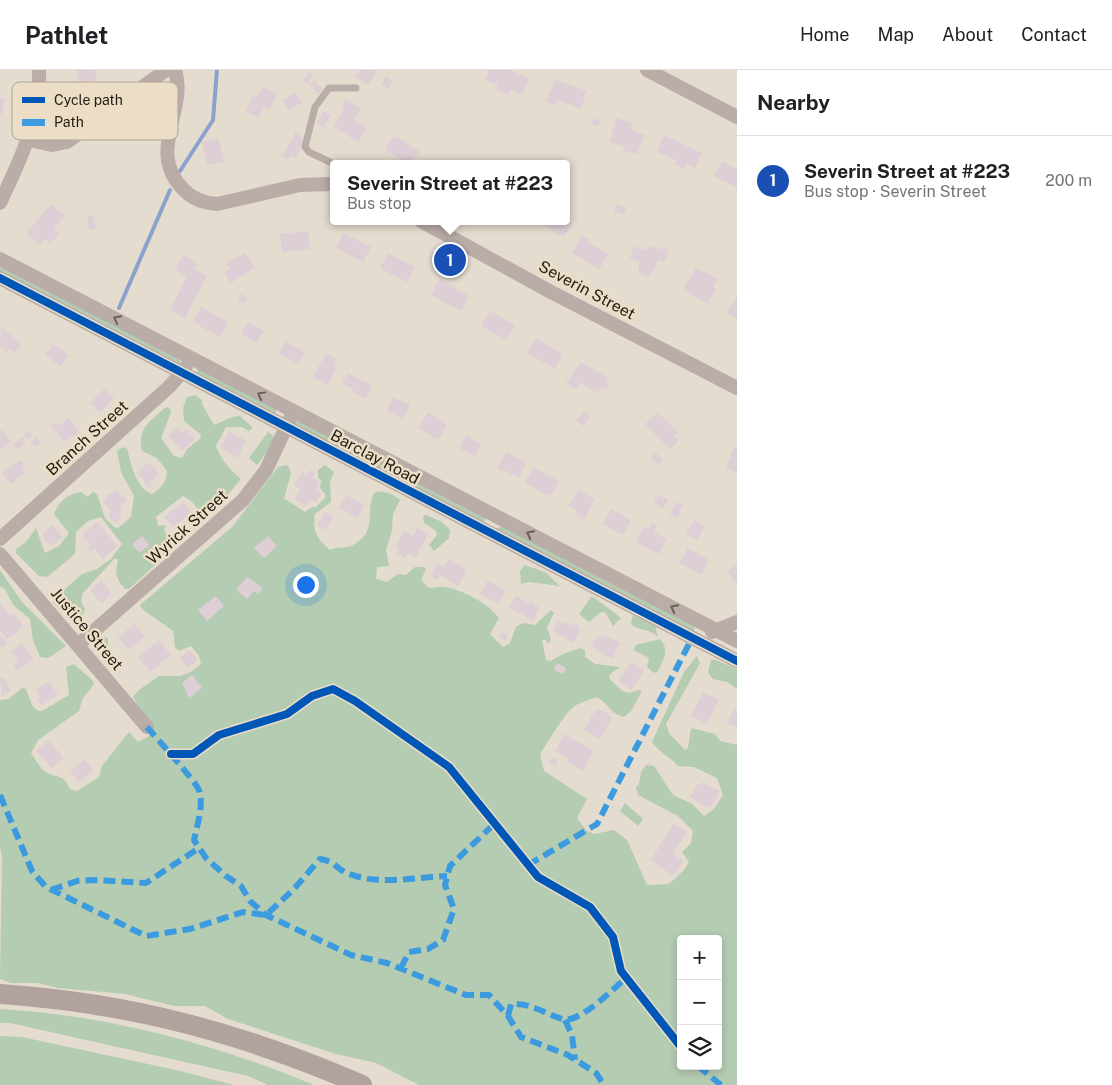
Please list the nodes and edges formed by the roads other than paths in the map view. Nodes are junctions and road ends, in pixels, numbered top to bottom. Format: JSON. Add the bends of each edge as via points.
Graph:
{"nodes":[{"id":1,"x":166,"y":70,"type":"edge"},
{"id":2,"x":647,"y":70,"type":"edge"},
{"id":3,"x":150,"y":82,"type":"edge"},
{"id":4,"x":356,"y":88,"type":"dead end"},
{"id":5,"x":737,"y":117,"type":"edge"},
{"id":6,"x":29,"y":140,"type":"joint"},
{"id":7,"x":70,"y":140,"type":"edge"},
{"id":8,"x":169,"y":140,"type":"edge"},
{"id":9,"x":330,"y":162,"type":"edge"},
{"id":10,"x":330,"y":181,"type":"edge"},
{"id":11,"x":0,"y":203,"type":"edge"},
{"id":12,"x":428,"y":225,"type":"edge"},
{"id":13,"x":0,"y":259,"type":"edge"},
{"id":14,"x":0,"y":278,"type":"edge"},
{"id":15,"x":191,"y":357,"type":"junction"},
{"id":16,"x":182,"y":373,"type":"junction"},
{"id":17,"x":737,"y":388,"type":"edge"},
{"id":18,"x":293,"y":412,"type":"junction"},
{"id":19,"x":286,"y":426,"type":"junction"},
{"id":20,"x":496,"y":516,"type":"junction"},
{"id":21,"x":487,"y":532,"type":"junction"},
{"id":22,"x":0,"y":539,"type":"edge"},
{"id":23,"x":0,"y":554,"type":"edge"},
{"id":24,"x":737,"y":622,"type":"edge"},
{"id":25,"x":718,"y":630,"type":"junction"},
{"id":26,"x":692,"y":638,"type":"junction"},
{"id":27,"x":737,"y":641,"type":"edge"},
{"id":28,"x":78,"y":645,"type":"junction"},
{"id":29,"x":737,"y":661,"type":"edge"},
{"id":30,"x":147,"y":727,"type":"dead end"},
{"id":31,"x":0,"y":994,"type":"edge"},
{"id":32,"x":362,"y":1085,"type":"edge"}],
"edges":[{"from":1,"to":3,"type":"street"},
{"from":2,"to":5,"type":"street"},
{"from":4,"to":9,"type":"lane","via":[[329,88],[315,107],[305,147]]},
{"from":6,"to":7,"type":"street","via":[[52,146]]},
{"from":6,"to":11,"type":"street"},
{"from":8,"to":10,"type":"street","via":[[168,155],[175,178],[192,196],[204,202],[217,204]]},
{"from":12,"to":17,"type":"street","name":"Severin Street"},
{"from":15,"to":13,"type":"street","name":"Barclay Road","one_way":true},
{"from":14,"to":16,"type":"street","name":"Barclay Road"},
{"from":15,"to":16,"type":"street","name":"Branch Street"},
{"from":18,"to":15,"type":"street","name":"Barclay Road","one_way":true},
{"from":16,"to":19,"type":"street","name":"Barclay Road"},
{"from":16,"to":22,"type":"street","name":"Branch Street"},
{"from":18,"to":19,"type":"street","name":"Wyrick Street"},
{"from":18,"to":20,"type":"street","name":"Barclay Road"},
{"from":19,"to":21,"type":"street","name":"Barclay Road"},
{"from":19,"to":28,"type":"street","name":"Wyrick Street","via":[[266,470],[243,500]]},
{"from":20,"to":21,"type":"street"},
{"from":25,"to":20,"type":"street","name":"Barclay Road","one_way":true},
{"from":21,"to":26,"type":"street","name":"Barclay Road"},
{"from":23,"to":28,"type":"street","name":"Justice Street"},
{"from":24,"to":25,"type":"street"},
{"from":25,"to":26,"type":"street"},
{"from":25,"to":27,"type":"street","name":"Barclay Road"},
{"from":26,"to":29,"type":"street","name":"Barclay Road"},
{"from":28,"to":30,"type":"street","name":"Justice Street"},
{"from":31,"to":32,"type":"main road","via":[[83,1002],[162,1016],[270,1048]]}]}
